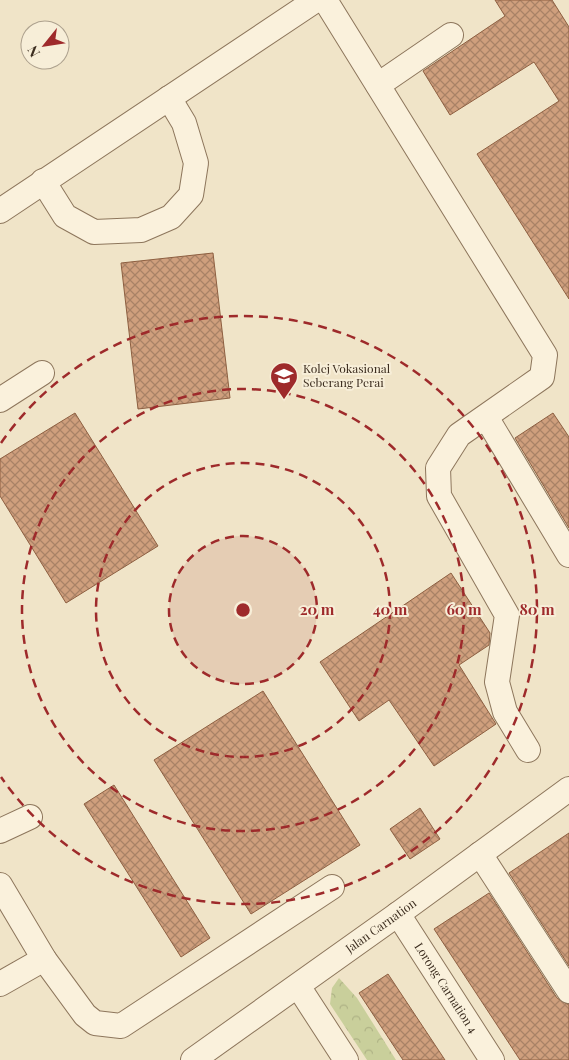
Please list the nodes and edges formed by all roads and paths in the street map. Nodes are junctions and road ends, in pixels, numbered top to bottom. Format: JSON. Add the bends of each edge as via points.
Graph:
{"nodes":[{"id":1,"x":316,"y":0,"type":"edge"},
{"id":2,"x":325,"y":0,"type":"edge"},
{"id":3,"x":452,"y":35,"type":"dead end"},
{"id":4,"x":378,"y":85,"type":"junction"},
{"id":5,"x":169,"y":98,"type":"junction"},
{"id":6,"x":43,"y":181,"type":"junction"},
{"id":7,"x":0,"y":211,"type":"edge"},
{"id":8,"x":42,"y":373,"type":"dead end"},
{"id":9,"x":0,"y":400,"type":"edge"},
{"id":10,"x":486,"y":416,"type":"junction"},
{"id":11,"x":569,"y":555,"type":"edge"},
{"id":12,"x":528,"y":750,"type":"dead end"},
{"id":13,"x":567,"y":794,"type":"edge"},
{"id":14,"x":30,"y":817,"type":"dead end"},
{"id":15,"x":0,"y":831,"type":"edge"},
{"id":16,"x":480,"y":854,"type":"junction"},
{"id":17,"x":0,"y":885,"type":"edge"},
{"id":18,"x":332,"y":887,"type":"dead end"},
{"id":19,"x":398,"y":914,"type":"junction"},
{"id":20,"x":44,"y":959,"type":"junction"},
{"id":21,"x":0,"y":984,"type":"edge"},
{"id":22,"x":298,"y":986,"type":"junction"},
{"id":23,"x":569,"y":991,"type":"edge"},
{"id":24,"x":193,"y":1060,"type":"edge"},
{"id":25,"x":346,"y":1060,"type":"edge"},
{"id":26,"x":492,"y":1060,"type":"edge"}],
"edges":[{"from":1,"to":5,"type":"street"},
{"from":2,"to":4,"type":"street"},
{"from":3,"to":4,"type":"street"},
{"from":4,"to":10,"type":"street","via":[[545,355],[542,377]]},
{"from":5,"to":6,"type":"street"},
{"from":5,"to":6,"type":"street","via":[[184,122],[196,163],[191,195],[170,217],[141,230],[94,232],[65,216]]},
{"from":6,"to":7,"type":"street"},
{"from":8,"to":9,"type":"street"},
{"from":10,"to":11,"type":"street"},
{"from":10,"to":12,"type":"street","via":[[459,436],[438,468],[438,496],[508,615],[497,682],[505,712]]},
{"from":13,"to":16,"type":"street","name":"Jalan Carnation"},
{"from":14,"to":15,"type":"street"},
{"from":16,"to":19,"type":"street","name":"Jalan Carnation"},
{"from":16,"to":23,"type":"street"},
{"from":17,"to":20,"type":"street"},
{"from":18,"to":20,"type":"street","via":[[121,1026],[95,1023],[85,1015]]},
{"from":19,"to":22,"type":"street","name":"Jalan Carnation"},
{"from":19,"to":26,"type":"street","name":"Lorong Carnation 4"},
{"from":20,"to":21,"type":"street"},
{"from":22,"to":24,"type":"street","name":"Jalan Carnation"},
{"from":22,"to":25,"type":"street"}]}
